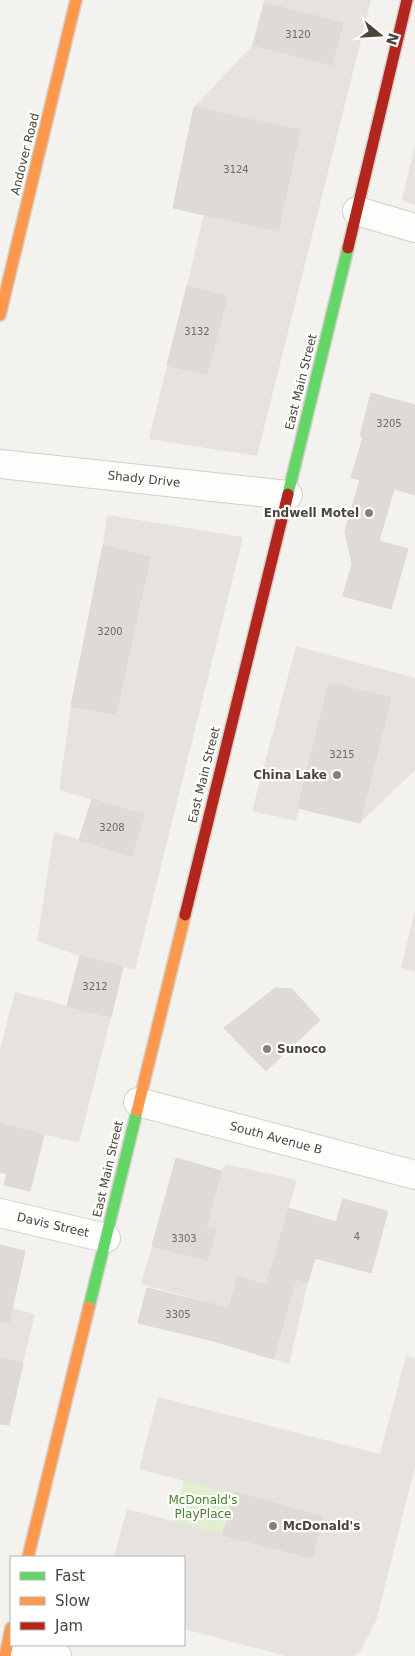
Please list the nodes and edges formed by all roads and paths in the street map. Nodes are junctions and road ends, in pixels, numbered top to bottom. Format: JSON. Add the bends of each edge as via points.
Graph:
{"nodes":[{"id":1,"x":76,"y":0,"type":"edge"},
{"id":2,"x":407,"y":0,"type":"edge"},
{"id":3,"x":357,"y":211,"type":"junction"},
{"id":4,"x":415,"y":228,"type":"edge"},
{"id":5,"x":0,"y":315,"type":"edge"},
{"id":6,"x":0,"y":464,"type":"edge"},
{"id":7,"x":288,"y":495,"type":"junction"},
{"id":8,"x":138,"y":1102,"type":"junction"},
{"id":9,"x":415,"y":1175,"type":"edge"},
{"id":10,"x":0,"y":1213,"type":"edge"},
{"id":11,"x":106,"y":1238,"type":"junction"},
{"id":12,"x":28,"y":1556,"type":"edge"},
{"id":13,"x":21,"y":1646,"type":"edge"},
{"id":14,"x":57,"y":1656,"type":"edge"}],
"edges":[{"from":1,"to":5,"type":"main road","name":"Andover Road"},
{"from":2,"to":3,"type":"main road","name":"East Main Street"},
{"from":3,"to":4,"type":"street"},
{"from":3,"to":7,"type":"main road","name":"East Main Street"},
{"from":6,"to":7,"type":"street","name":"Shady Drive"},
{"from":7,"to":8,"type":"main road","name":"East Main Street"},
{"from":8,"to":9,"type":"street","name":"South Avenue B"},
{"from":8,"to":11,"type":"main road","name":"East Main Street"},
{"from":10,"to":11,"type":"street","name":"Davis Street"},
{"from":11,"to":12,"type":"main road","name":"East Main Street"},
{"from":13,"to":14,"type":"street"}]}
